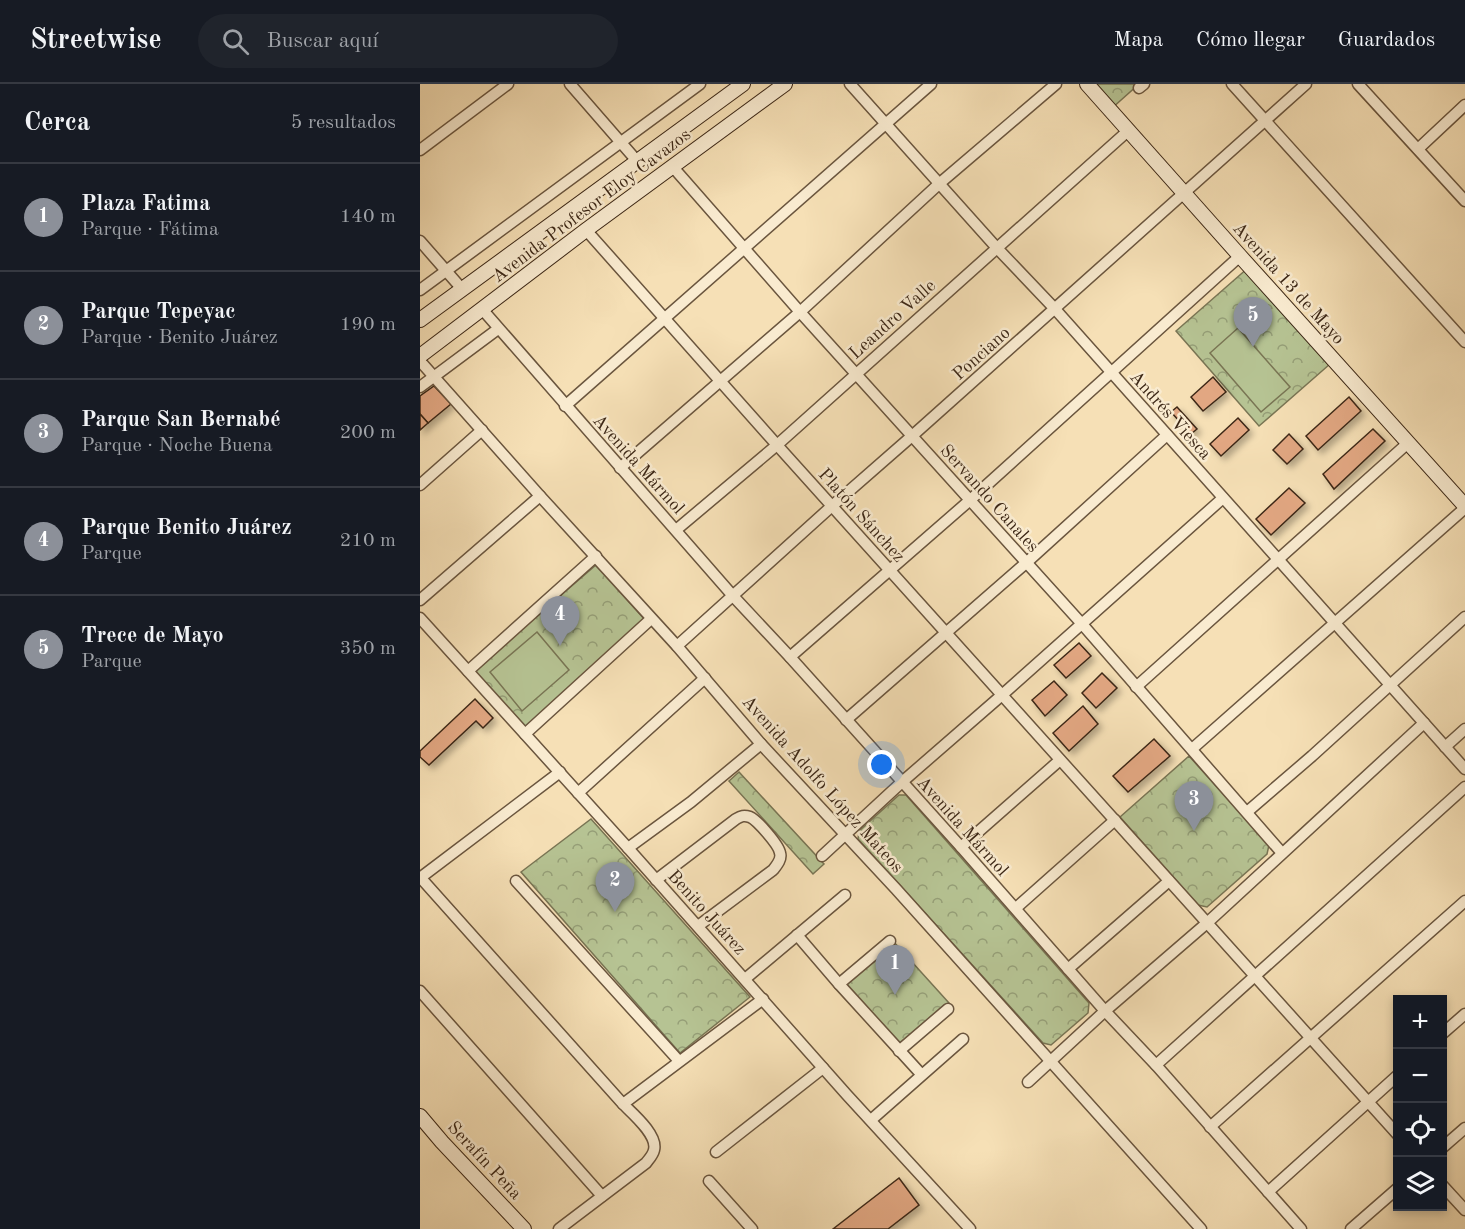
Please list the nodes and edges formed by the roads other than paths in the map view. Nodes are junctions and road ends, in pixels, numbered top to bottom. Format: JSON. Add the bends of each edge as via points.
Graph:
{"nodes":[{"id":1,"x":508,"y":84,"type":"edge"},
{"id":2,"x":570,"y":84,"type":"edge"},
{"id":3,"x":700,"y":84,"type":"edge"},
{"id":4,"x":743,"y":84,"type":"edge"},
{"id":5,"x":785,"y":84,"type":"edge"},
{"id":6,"x":850,"y":84,"type":"edge"},
{"id":7,"x":931,"y":84,"type":"edge"},
{"id":8,"x":1056,"y":84,"type":"edge"},
{"id":9,"x":1087,"y":84,"type":"edge"},
{"id":10,"x":1232,"y":84,"type":"edge"},
{"id":11,"x":1306,"y":84,"type":"edge"},
{"id":12,"x":1364,"y":86,"type":"edge"},
{"id":13,"x":1465,"y":105,"type":"edge"},
{"id":14,"x":1265,"y":121,"type":"junction"},
{"id":15,"x":886,"y":124,"type":"junction"},
{"id":16,"x":1129,"y":130,"type":"junction"},
{"id":17,"x":622,"y":143,"type":"junction"},
{"id":18,"x":1418,"y":149,"type":"junction"},
{"id":19,"x":420,"y":150,"type":"edge"},
{"id":20,"x":637,"y":161,"type":"junction"},
{"id":21,"x":672,"y":166,"type":"junction"},
{"id":22,"x":940,"y":183,"type":"junction"},
{"id":23,"x":1185,"y":194,"type":"junction"},
{"id":24,"x":1465,"y":201,"type":"edge"},
{"id":25,"x":586,"y":230,"type":"junction"},
{"id":26,"x":420,"y":241,"type":"edge"},
{"id":27,"x":996,"y":247,"type":"junction"},
{"id":28,"x":744,"y":248,"type":"junction"},
{"id":29,"x":1240,"y":256,"type":"junction"},
{"id":30,"x":446,"y":270,"type":"junction"},
{"id":31,"x":462,"y":289,"type":"junction"},
{"id":32,"x":420,"y":290,"type":"edge"},
{"id":33,"x":482,"y":309,"type":"junction"},
{"id":34,"x":1054,"y":309,"type":"junction"},
{"id":35,"x":800,"y":312,"type":"junction"},
{"id":36,"x":665,"y":317,"type":"junction"},
{"id":37,"x":420,"y":320,"type":"edge"},
{"id":38,"x":498,"y":329,"type":"junction"},
{"id":39,"x":1465,"y":342,"type":"edge"},
{"id":40,"x":420,"y":356,"type":"edge"},
{"id":41,"x":420,"y":361,"type":"edge"},
{"id":42,"x":856,"y":373,"type":"junction"},
{"id":43,"x":1111,"y":373,"type":"junction"},
{"id":44,"x":434,"y":377,"type":"junction"},
{"id":45,"x":720,"y":380,"type":"junction"},
{"id":46,"x":420,"y":387,"type":"edge"},
{"id":47,"x":565,"y":406,"type":"junction"},
{"id":48,"x":482,"y":430,"type":"junction"},
{"id":49,"x":1167,"y":435,"type":"junction"},
{"id":50,"x":912,"y":436,"type":"junction"},
{"id":51,"x":1408,"y":443,"type":"junction"},
{"id":52,"x":777,"y":445,"type":"junction"},
{"id":53,"x":620,"y":468,"type":"junction"},
{"id":54,"x":420,"y":484,"type":"edge"},
{"id":55,"x":540,"y":496,"type":"junction"},
{"id":56,"x":1223,"y":498,"type":"junction"},
{"id":57,"x":969,"y":501,"type":"junction"},
{"id":58,"x":832,"y":506,"type":"junction"},
{"id":59,"x":1465,"y":507,"type":"edge"},
{"id":60,"x":676,"y":530,"type":"junction"},
{"id":61,"x":596,"y":556,"type":"junction"},
{"id":62,"x":1278,"y":560,"type":"junction"},
{"id":63,"x":1026,"y":562,"type":"junction"},
{"id":64,"x":890,"y":570,"type":"junction"},
{"id":65,"x":733,"y":596,"type":"junction"},
{"id":66,"x":420,"y":600,"type":"edge"},
{"id":67,"x":1465,"y":617,"type":"edge"},
{"id":68,"x":420,"y":618,"type":"edge"},
{"id":69,"x":651,"y":619,"type":"junction"},
{"id":70,"x":1335,"y":623,"type":"junction"},
{"id":71,"x":1082,"y":624,"type":"junction"},
{"id":72,"x":946,"y":633,"type":"junction"},
{"id":73,"x":678,"y":646,"type":"junction"},
{"id":74,"x":790,"y":657,"type":"junction"},
{"id":75,"x":468,"y":671,"type":"junction"},
{"id":76,"x":705,"y":678,"type":"junction"},
{"id":77,"x":1390,"y":685,"type":"junction"},
{"id":78,"x":1136,"y":687,"type":"junction"},
{"id":79,"x":1002,"y":695,"type":"junction"},
{"id":80,"x":846,"y":720,"type":"junction"},
{"id":81,"x":1424,"y":723,"type":"junction"},
{"id":82,"x":1465,"y":729,"type":"edge"},
{"id":83,"x":525,"y":734,"type":"junction"},
{"id":84,"x":761,"y":744,"type":"junction"},
{"id":85,"x":1445,"y":747,"type":"junction"},
{"id":86,"x":1192,"y":749,"type":"junction"},
{"id":87,"x":1059,"y":760,"type":"junction"},
{"id":88,"x":1465,"y":769,"type":"edge"},
{"id":89,"x":560,"y":772,"type":"junction"},
{"id":90,"x":902,"y":782,"type":"junction"},
{"id":91,"x":1465,"y":787,"type":"edge"},
{"id":92,"x":578,"y":793,"type":"junction"},
{"id":93,"x":1247,"y":812,"type":"junction"},
{"id":94,"x":1116,"y":820,"type":"junction"},
{"id":95,"x":845,"y":835,"type":"junction"},
{"id":96,"x":961,"y":847,"type":"junction"},
{"id":97,"x":628,"y":848,"type":"junction"},
{"id":98,"x":1282,"y":853,"type":"junction"},
{"id":99,"x":822,"y":856,"type":"dead end"},
{"id":100,"x":420,"y":878,"type":"edge"},
{"id":101,"x":656,"y":880,"type":"junction"},
{"id":102,"x":516,"y":881,"type":"dead end"},
{"id":103,"x":1169,"y":881,"type":"junction"},
{"id":104,"x":845,"y":895,"type":"dead end"},
{"id":105,"x":1465,"y":901,"type":"edge"},
{"id":106,"x":1016,"y":908,"type":"junction"},
{"id":107,"x":1207,"y":923,"type":"junction"},
{"id":108,"x":698,"y":926,"type":"junction"},
{"id":109,"x":797,"y":935,"type":"junction"},
{"id":110,"x":890,"y":940,"type":"dead end"},
{"id":111,"x":1068,"y":969,"type":"junction"},
{"id":112,"x":1255,"y":977,"type":"junction"},
{"id":113,"x":745,"y":979,"type":"junction"},
{"id":114,"x":839,"y":984,"type":"junction"},
{"id":115,"x":420,"y":991,"type":"edge"},
{"id":116,"x":763,"y":999,"type":"junction"},
{"id":117,"x":948,"y":1009,"type":"dead end"},
{"id":118,"x":1105,"y":1011,"type":"junction"},
{"id":119,"x":1465,"y":1014,"type":"edge"},
{"id":120,"x":1447,"y":1030,"type":"edge"},
{"id":121,"x":1310,"y":1038,"type":"junction"},
{"id":122,"x":963,"y":1039,"type":"dead end"},
{"id":123,"x":899,"y":1051,"type":"junction"},
{"id":124,"x":679,"y":1061,"type":"junction"},
{"id":125,"x":1050,"y":1062,"type":"junction"},
{"id":126,"x":1156,"y":1065,"type":"junction"},
{"id":127,"x":823,"y":1068,"type":"junction"},
{"id":128,"x":921,"y":1074,"type":"junction"},
{"id":129,"x":1393,"y":1080,"type":"edge"},
{"id":130,"x":1028,"y":1082,"type":"dead end"},
{"id":131,"x":1368,"y":1102,"type":"junction"},
{"id":132,"x":623,"y":1104,"type":"junction"},
{"id":133,"x":420,"y":1116,"type":"edge"},
{"id":134,"x":871,"y":1120,"type":"junction"},
{"id":135,"x":1210,"y":1127,"type":"junction"},
{"id":136,"x":1465,"y":1128,"type":"edge"},
{"id":137,"x":1393,"y":1130,"type":"edge"},
{"id":138,"x":1447,"y":1144,"type":"edge"},
{"id":139,"x":716,"y":1152,"type":"dead end"},
{"id":140,"x":709,"y":1181,"type":"dead end"},
{"id":141,"x":1447,"y":1190,"type":"edge"},
{"id":142,"x":1268,"y":1192,"type":"junction"},
{"id":143,"x":1393,"y":1192,"type":"edge"},
{"id":144,"x":602,"y":1196,"type":"junction"},
{"id":145,"x":1465,"y":1210,"type":"edge"},
{"id":146,"x":1196,"y":1227,"type":"edge"},
{"id":147,"x":524,"y":1229,"type":"edge"},
{"id":148,"x":559,"y":1229,"type":"edge"},
{"id":149,"x":752,"y":1229,"type":"edge"},
{"id":150,"x":970,"y":1229,"type":"edge"},
{"id":151,"x":1301,"y":1229,"type":"edge"},
{"id":152,"x":1351,"y":1229,"type":"edge"}],
"edges":[{"from":1,"to":19,"type":"street"},
{"from":2,"to":17,"type":"street"},
{"from":3,"to":17,"type":"street"},
{"from":4,"to":20,"type":"main road","name":"Avenida Profesor Eloy Cavazos"},
{"from":5,"to":21,"type":"main road","name":"Avenida Profesor Eloy Cavazos"},
{"from":6,"to":15,"type":"street","name":"Andrés Viesca"},
{"from":7,"to":15,"type":"street"},
{"from":8,"to":22,"type":"street"},
{"from":9,"to":16,"type":"main road","name":"Avenida 13 de Mayo"},
{"from":10,"to":14,"type":"street"},
{"from":11,"to":14,"type":"street","name":"Ponciano"},
{"from":12,"to":18,"type":"street"},
{"from":13,"to":18,"type":"street"},
{"from":14,"to":23,"type":"street","name":"Ponciano"},
{"from":14,"to":39,"type":"street"},
{"from":15,"to":22,"type":"street","name":"Andrés Viesca"},
{"from":15,"to":28,"type":"street"},
{"from":16,"to":23,"type":"main road","name":"Avenida 13 de Mayo"},
{"from":16,"to":27,"type":"street","name":"Leandro Valle"},
{"from":17,"to":20,"type":"street"},
{"from":17,"to":30,"type":"street"},
{"from":18,"to":24,"type":"street"},
{"from":20,"to":31,"type":"main road","name":"Avenida Profesor Eloy Cavazos"},
{"from":21,"to":25,"type":"main road","name":"Avenida Profesor Eloy Cavazos"},
{"from":21,"to":28,"type":"street","name":"Servando Canales"},
{"from":22,"to":27,"type":"street","name":"Andrés Viesca"},
{"from":22,"to":35,"type":"street"},
{"from":23,"to":29,"type":"main road","name":"Avenida 13 de Mayo"},
{"from":23,"to":34,"type":"street","name":"Ponciano"},
{"from":25,"to":33,"type":"main road","name":"Avenida Profesor Eloy Cavazos"},
{"from":25,"to":36,"type":"street","name":"Platón Sánchez"},
{"from":26,"to":30,"type":"street"},
{"from":27,"to":34,"type":"street","name":"Andrés Viesca"},
{"from":27,"to":42,"type":"street","name":"Leandro Valle"},
{"from":28,"to":35,"type":"street","name":"Servando Canales"},
{"from":28,"to":36,"type":"street"},
{"from":29,"to":43,"type":"street"},
{"from":29,"to":51,"type":"main road","name":"Avenida 13 de Mayo"},
{"from":30,"to":31,"type":"street"},
{"from":30,"to":32,"type":"street"},
{"from":31,"to":37,"type":"main road","name":"Avenida Profesor Eloy Cavazos"},
{"from":33,"to":38,"type":"street","name":"Avenida Mármol"},
{"from":33,"to":40,"type":"main road","name":"Avenida Profesor Eloy Cavazos"},
{"from":34,"to":43,"type":"street","name":"Andrés Viesca"},
{"from":34,"to":50,"type":"street","name":"Ponciano"},
{"from":35,"to":42,"type":"street","name":"Servando Canales"},
{"from":35,"to":45,"type":"street"},
{"from":36,"to":45,"type":"street","name":"Platón Sánchez"},
{"from":36,"to":47,"type":"street"},
{"from":38,"to":44,"type":"street"},
{"from":38,"to":47,"type":"street","name":"Avenida Mármol"},
{"from":41,"to":44,"type":"street","name":"Avenida Adolfo López Mateos"},
{"from":42,"to":50,"type":"street","name":"Servando Canales"},
{"from":42,"to":52,"type":"street","name":"Leandro Valle"},
{"from":43,"to":49,"type":"street","name":"Andrés Viesca"},
{"from":43,"to":57,"type":"street"},
{"from":44,"to":46,"type":"street"},
{"from":44,"to":48,"type":"street","name":"Avenida Adolfo López Mateos"},
{"from":45,"to":52,"type":"street","name":"Platón Sánchez"},
{"from":45,"to":53,"type":"street"},
{"from":47,"to":53,"type":"street","name":"Avenida Mármol"},
{"from":48,"to":54,"type":"street"},
{"from":48,"to":55,"type":"street","name":"Avenida Adolfo López Mateos"},
{"from":49,"to":56,"type":"street","name":"Andrés Viesca"},
{"from":49,"to":63,"type":"street"},
{"from":50,"to":57,"type":"street","name":"Servando Canales"},
{"from":50,"to":58,"type":"street","name":"Ponciano"},
{"from":51,"to":59,"type":"main road","name":"Avenida 13 de Mayo"},
{"from":51,"to":62,"type":"street"},
{"from":52,"to":58,"type":"street","name":"Platón Sánchez"},
{"from":52,"to":60,"type":"street","name":"Leandro Valle"},
{"from":53,"to":60,"type":"street","name":"Avenida Mármol"},
{"from":55,"to":61,"type":"street","name":"Avenida Adolfo López Mateos"},
{"from":55,"to":66,"type":"street"},
{"from":56,"to":62,"type":"street","name":"Andrés Viesca"},
{"from":56,"to":71,"type":"street"},
{"from":57,"to":63,"type":"street","name":"Servando Canales"},
{"from":57,"to":64,"type":"street"},
{"from":58,"to":64,"type":"street","name":"Platón Sánchez"},
{"from":58,"to":65,"type":"street","name":"Ponciano"},
{"from":59,"to":70,"type":"street"},
{"from":60,"to":65,"type":"street","name":"Avenida Mármol"},
{"from":61,"to":69,"type":"street","name":"Avenida Adolfo López Mateos"},
{"from":61,"to":75,"type":"street"},
{"from":62,"to":70,"type":"street","name":"Andrés Viesca"},
{"from":62,"to":78,"type":"street"},
{"from":63,"to":71,"type":"street","name":"Servando Canales"},
{"from":63,"to":72,"type":"street"},
{"from":64,"to":72,"type":"street","name":"Platón Sánchez"},
{"from":64,"to":74,"type":"street"},
{"from":65,"to":73,"type":"street","name":"Ponciano"},
{"from":65,"to":74,"type":"street","name":"Avenida Mármol"},
{"from":67,"to":77,"type":"street"},
{"from":68,"to":75,"type":"street","name":"Benito Juárez"},
{"from":69,"to":73,"type":"street","name":"Avenida Adolfo López Mateos"},
{"from":69,"to":83,"type":"street"},
{"from":70,"to":77,"type":"street","name":"Andrés Viesca"},
{"from":70,"to":86,"type":"street"},
{"from":71,"to":78,"type":"street","name":"Servando Canales"},
{"from":71,"to":79,"type":"street"},
{"from":72,"to":79,"type":"street","name":"Platón Sánchez"},
{"from":72,"to":80,"type":"street"},
{"from":73,"to":76,"type":"street","name":"Avenida Adolfo López Mateos"},
{"from":74,"to":80,"type":"street","name":"Avenida Mármol"},
{"from":75,"to":83,"type":"street","name":"Benito Juárez"},
{"from":76,"to":84,"type":"street","name":"Avenida Adolfo López Mateos"},
{"from":76,"to":92,"type":"street"},
{"from":77,"to":81,"type":"street","name":"Andrés Viesca"},
{"from":77,"to":93,"type":"street"},
{"from":78,"to":86,"type":"street","name":"Servando Canales"},
{"from":79,"to":87,"type":"street","name":"Platón Sánchez"},
{"from":79,"to":90,"type":"street"},
{"from":80,"to":90,"type":"street","name":"Avenida Mármol"},
{"from":81,"to":85,"type":"street","name":"Andrés Viesca"},
{"from":81,"to":98,"type":"street"},
{"from":82,"to":85,"type":"street"},
{"from":83,"to":89,"type":"street","name":"Benito Juárez"},
{"from":84,"to":95,"type":"street","name":"Avenida Adolfo López Mateos"},
{"from":84,"to":97,"type":"street"},
{"from":85,"to":88,"type":"street","name":"Andrés Viesca"},
{"from":86,"to":93,"type":"street","name":"Servando Canales"},
{"from":87,"to":94,"type":"street","name":"Platón Sánchez"},
{"from":87,"to":96,"type":"street"},
{"from":89,"to":92,"type":"street","name":"Benito Juárez"},
{"from":89,"to":100,"type":"street"},
{"from":90,"to":95,"type":"street"},
{"from":90,"to":96,"type":"street","name":"Avenida Mármol"},
{"from":91,"to":112,"type":"street"},
{"from":92,"to":97,"type":"street","name":"Benito Juárez"},
{"from":93,"to":98,"type":"street","name":"Servando Canales"},
{"from":94,"to":103,"type":"street","name":"Platón Sánchez"},
{"from":94,"to":106,"type":"street"},
{"from":95,"to":99,"type":"street"},
{"from":95,"to":125,"type":"street","name":"Avenida Adolfo López Mateos"},
{"from":96,"to":106,"type":"street","name":"Avenida Mármol"},
{"from":97,"to":101,"type":"street","name":"Benito Juárez"},
{"from":98,"to":107,"type":"street"},
{"from":100,"to":132,"type":"street"},
{"from":101,"to":108,"type":"street","name":"Benito Juárez"},
{"from":101,"to":108,"type":"street","via":[[736,819],[747,816],[755,820],[776,845],[780,859],[773,870]]},
{"from":102,"to":124,"type":"street"},
{"from":103,"to":107,"type":"street","name":"Platón Sánchez"},
{"from":103,"to":111,"type":"street"},
{"from":104,"to":109,"type":"street"},
{"from":105,"to":121,"type":"street"},
{"from":106,"to":111,"type":"street","name":"Avenida Mármol"},
{"from":107,"to":112,"type":"street","name":"Platón Sánchez"},
{"from":107,"to":118,"type":"street"},
{"from":108,"to":113,"type":"street","name":"Benito Juárez"},
{"from":109,"to":113,"type":"street"},
{"from":109,"to":114,"type":"street"},
{"from":110,"to":114,"type":"street"},
{"from":111,"to":118,"type":"street","name":"Avenida Mármol"},
{"from":112,"to":121,"type":"street","name":"Platón Sánchez"},
{"from":112,"to":126,"type":"street"},
{"from":113,"to":116,"type":"street","name":"Benito Juárez"},
{"from":114,"to":123,"type":"street"},
{"from":115,"to":144,"type":"street"},
{"from":116,"to":124,"type":"street"},
{"from":116,"to":127,"type":"street","name":"Benito Juárez"},
{"from":117,"to":123,"type":"street"},
{"from":118,"to":125,"type":"street"},
{"from":118,"to":126,"type":"street","name":"Avenida Mármol"},
{"from":119,"to":120,"type":"street"},
{"from":121,"to":131,"type":"street","name":"Platón Sánchez"},
{"from":121,"to":135,"type":"street"},
{"from":122,"to":128,"type":"street"},
{"from":123,"to":128,"type":"street"},
{"from":124,"to":132,"type":"street"},
{"from":125,"to":130,"type":"street"},
{"from":125,"to":146,"type":"street","name":"Avenida Adolfo López Mateos"},
{"from":126,"to":135,"type":"street","name":"Avenida Mármol"},
{"from":127,"to":134,"type":"street","name":"Benito Juárez"},
{"from":127,"to":139,"type":"street"},
{"from":128,"to":134,"type":"street"},
{"from":129,"to":131,"type":"street"},
{"from":131,"to":137,"type":"street","name":"Platón Sánchez"},
{"from":131,"to":142,"type":"street"},
{"from":132,"to":144,"type":"street","via":[[651,1134],[655,1150],[646,1162]]},
{"from":133,"to":147,"type":"main road","name":"Serafín Peña"},
{"from":134,"to":150,"type":"street","name":"Benito Juárez"},
{"from":135,"to":142,"type":"street","name":"Avenida Mármol"},
{"from":136,"to":138,"type":"street"},
{"from":140,"to":149,"type":"street"},
{"from":141,"to":145,"type":"street"},
{"from":142,"to":151,"type":"street","name":"Avenida Mármol"},
{"from":143,"to":152,"type":"street"},
{"from":144,"to":148,"type":"street"}]}
